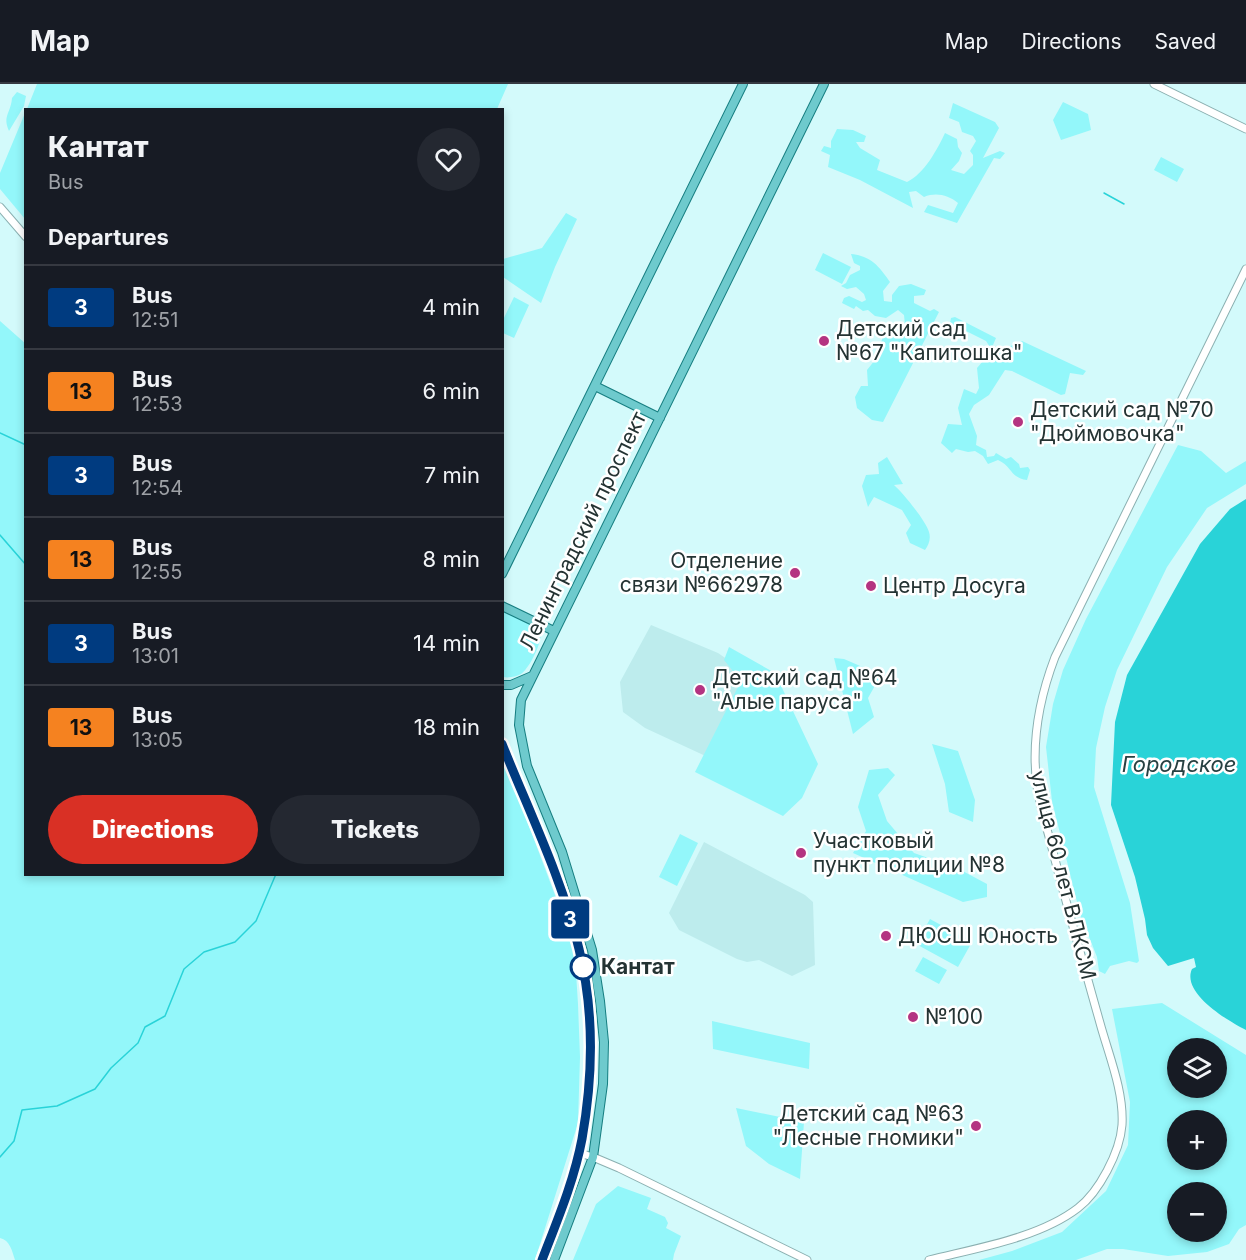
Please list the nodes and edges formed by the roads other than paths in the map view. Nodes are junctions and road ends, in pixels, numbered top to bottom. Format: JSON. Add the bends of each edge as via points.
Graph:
{"nodes":[{"id":1,"x":743,"y":84,"type":"edge"},
{"id":2,"x":824,"y":84,"type":"edge"},
{"id":3,"x":1154,"y":84,"type":"edge"},
{"id":4,"x":1246,"y":129,"type":"edge"},
{"id":5,"x":0,"y":207,"type":"edge"},
{"id":6,"x":24,"y":235,"type":"edge"},
{"id":7,"x":1246,"y":269,"type":"edge"},
{"id":8,"x":595,"y":386,"type":"junction"},
{"id":9,"x":660,"y":418,"type":"junction"},
{"id":10,"x":504,"y":570,"type":"edge"},
{"id":11,"x":504,"y":607,"type":"edge"},
{"id":12,"x":554,"y":631,"type":"junction"},
{"id":13,"x":532,"y":676,"type":"junction"},
{"id":14,"x":504,"y":685,"type":"edge"},
{"id":15,"x":504,"y":749,"type":"edge"},
{"id":16,"x":579,"y":1153,"type":"junction"},
{"id":17,"x":593,"y":1157,"type":"junction"},
{"id":18,"x":542,"y":1260,"type":"edge"},
{"id":19,"x":554,"y":1260,"type":"edge"},
{"id":20,"x":807,"y":1260,"type":"edge"},
{"id":21,"x":929,"y":1260,"type":"edge"}],
"edges":[{"from":1,"to":8,"type":"main road"},
{"from":2,"to":9,"type":"main road","name":"Ленинградский проспект"},
{"from":3,"to":4,"type":"street"},
{"from":5,"to":6,"type":"street"},
{"from":7,"to":21,"type":"street","name":"улица 60 лет ВЛКСМ","via":[[1054,657],[1036,721],[1037,787],[1118,1088],[1122,1126],[1117,1148],[1094,1193],[1062,1219],[1043,1228]]},
{"from":8,"to":9,"type":"main road"},
{"from":8,"to":10,"type":"main road"},
{"from":9,"to":12,"type":"main road","name":"Ленинградский проспект"},
{"from":11,"to":12,"type":"main road"},
{"from":12,"to":13,"type":"main road","name":"Ленинградский проспект"},
{"from":13,"to":14,"type":"main road"},
{"from":13,"to":17,"type":"main road","name":"Ленинградский проспект","via":[[521,700],[519,725],[527,766],[578,901],[592,950],[600,1001],[603,1084]]},
{"from":15,"to":16,"type":"main road","via":[[559,888],[583,966],[589,1070]]},
{"from":16,"to":17,"type":"street"},
{"from":16,"to":18,"type":"main road"},
{"from":17,"to":19,"type":"main road","name":"Ленинградский проспект"},
{"from":17,"to":20,"type":"street"}]}
